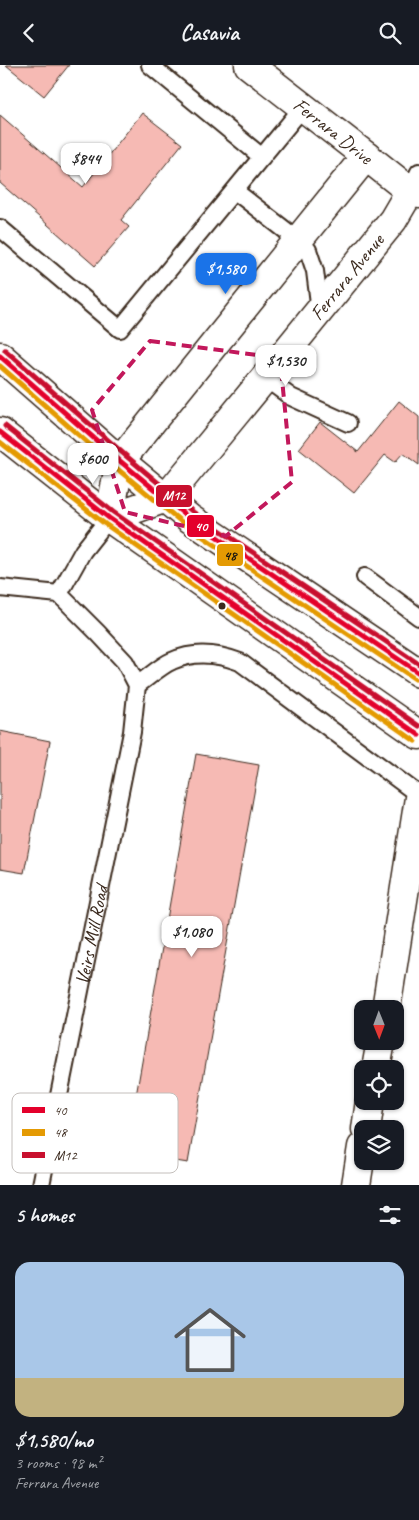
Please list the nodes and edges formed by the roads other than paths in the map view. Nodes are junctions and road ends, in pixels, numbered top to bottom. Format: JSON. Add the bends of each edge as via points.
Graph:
{"nodes":[{"id":1,"x":150,"y":65,"type":"edge"},
{"id":2,"x":249,"y":65,"type":"edge"},
{"id":3,"x":303,"y":107,"type":"junction"},
{"id":4,"x":366,"y":156,"type":"junction"},
{"id":5,"x":262,"y":157,"type":"junction"},
{"id":6,"x":416,"y":186,"type":"edge"},
{"id":7,"x":234,"y":191,"type":"junction"},
{"id":8,"x":0,"y":228,"type":"edge"},
{"id":9,"x":298,"y":240,"type":"junction"},
{"id":10,"x":320,"y":311,"type":"junction"},
{"id":11,"x":0,"y":356,"type":"edge"},
{"id":12,"x":265,"y":378,"type":"junction"},
{"id":13,"x":348,"y":423,"type":"dead end"},
{"id":14,"x":0,"y":432,"type":"edge"},
{"id":15,"x":120,"y":461,"type":"junction"},
{"id":16,"x":166,"y":498,"type":"junction"},
{"id":17,"x":109,"y":517,"type":"junction"},
{"id":18,"x":365,"y":577,"type":"dead end"},
{"id":19,"x":0,"y":588,"type":"edge"},
{"id":20,"x":59,"y":594,"type":"junction"},
{"id":21,"x":419,"y":617,"type":"edge"},
{"id":22,"x":419,"y":673,"type":"edge"},
{"id":23,"x":137,"y":685,"type":"junction"},
{"id":24,"x":419,"y":735,"type":"edge"},
{"id":25,"x":419,"y":796,"type":"edge"},
{"id":26,"x":387,"y":1000,"type":"edge"},
{"id":27,"x":59,"y":1093,"type":"edge"},
{"id":28,"x":358,"y":1170,"type":"edge"},
{"id":29,"x":356,"y":1185,"type":"edge"}],
"edges":[{"from":1,"to":5,"type":"lane"},
{"from":2,"to":3,"type":"street","name":"Ferrara Drive"},
{"from":3,"to":4,"type":"street","name":"Ferrara Drive"},
{"from":3,"to":5,"type":"lane"},
{"from":4,"to":6,"type":"street","name":"Ferrara Drive"},
{"from":4,"to":9,"type":"street"},
{"from":5,"to":7,"type":"lane"},
{"from":6,"to":10,"type":"street","name":"Ferrara Avenue"},
{"from":7,"to":8,"type":"lane","via":[[120,329]]},
{"from":7,"to":9,"type":"lane"},
{"from":9,"to":10,"type":"lane","via":[[308,251],[315,271]]},
{"from":9,"to":15,"type":"street"},
{"from":10,"to":12,"type":"street","name":"Ferrara Avenue"},
{"from":11,"to":15,"type":"street"},
{"from":12,"to":13,"type":"lane","via":[[291,397]]},
{"from":12,"to":16,"type":"street","name":"Ferrara Avenue"},
{"from":14,"to":17,"type":"street"},
{"from":15,"to":16,"type":"street"},
{"from":15,"to":17,"type":"street"},
{"from":16,"to":17,"type":"street"},
{"from":16,"to":22,"type":"street","via":[[189,518]]},
{"from":17,"to":20,"type":"lane","via":[[83,551]]},
{"from":17,"to":24,"type":"street"},
{"from":18,"to":21,"type":"lane"},
{"from":19,"to":20,"type":"lane"},
{"from":20,"to":23,"type":"lane","via":[[125,663]]},
{"from":23,"to":25,"type":"lane","via":[[172,661],[188,657],[209,654],[240,662]]},
{"from":23,"to":27,"type":"lane","name":"Veirs Mill Road","via":[[132,732]]},
{"from":25,"to":26,"type":"street"},
{"from":28,"to":29,"type":"street"}]}
